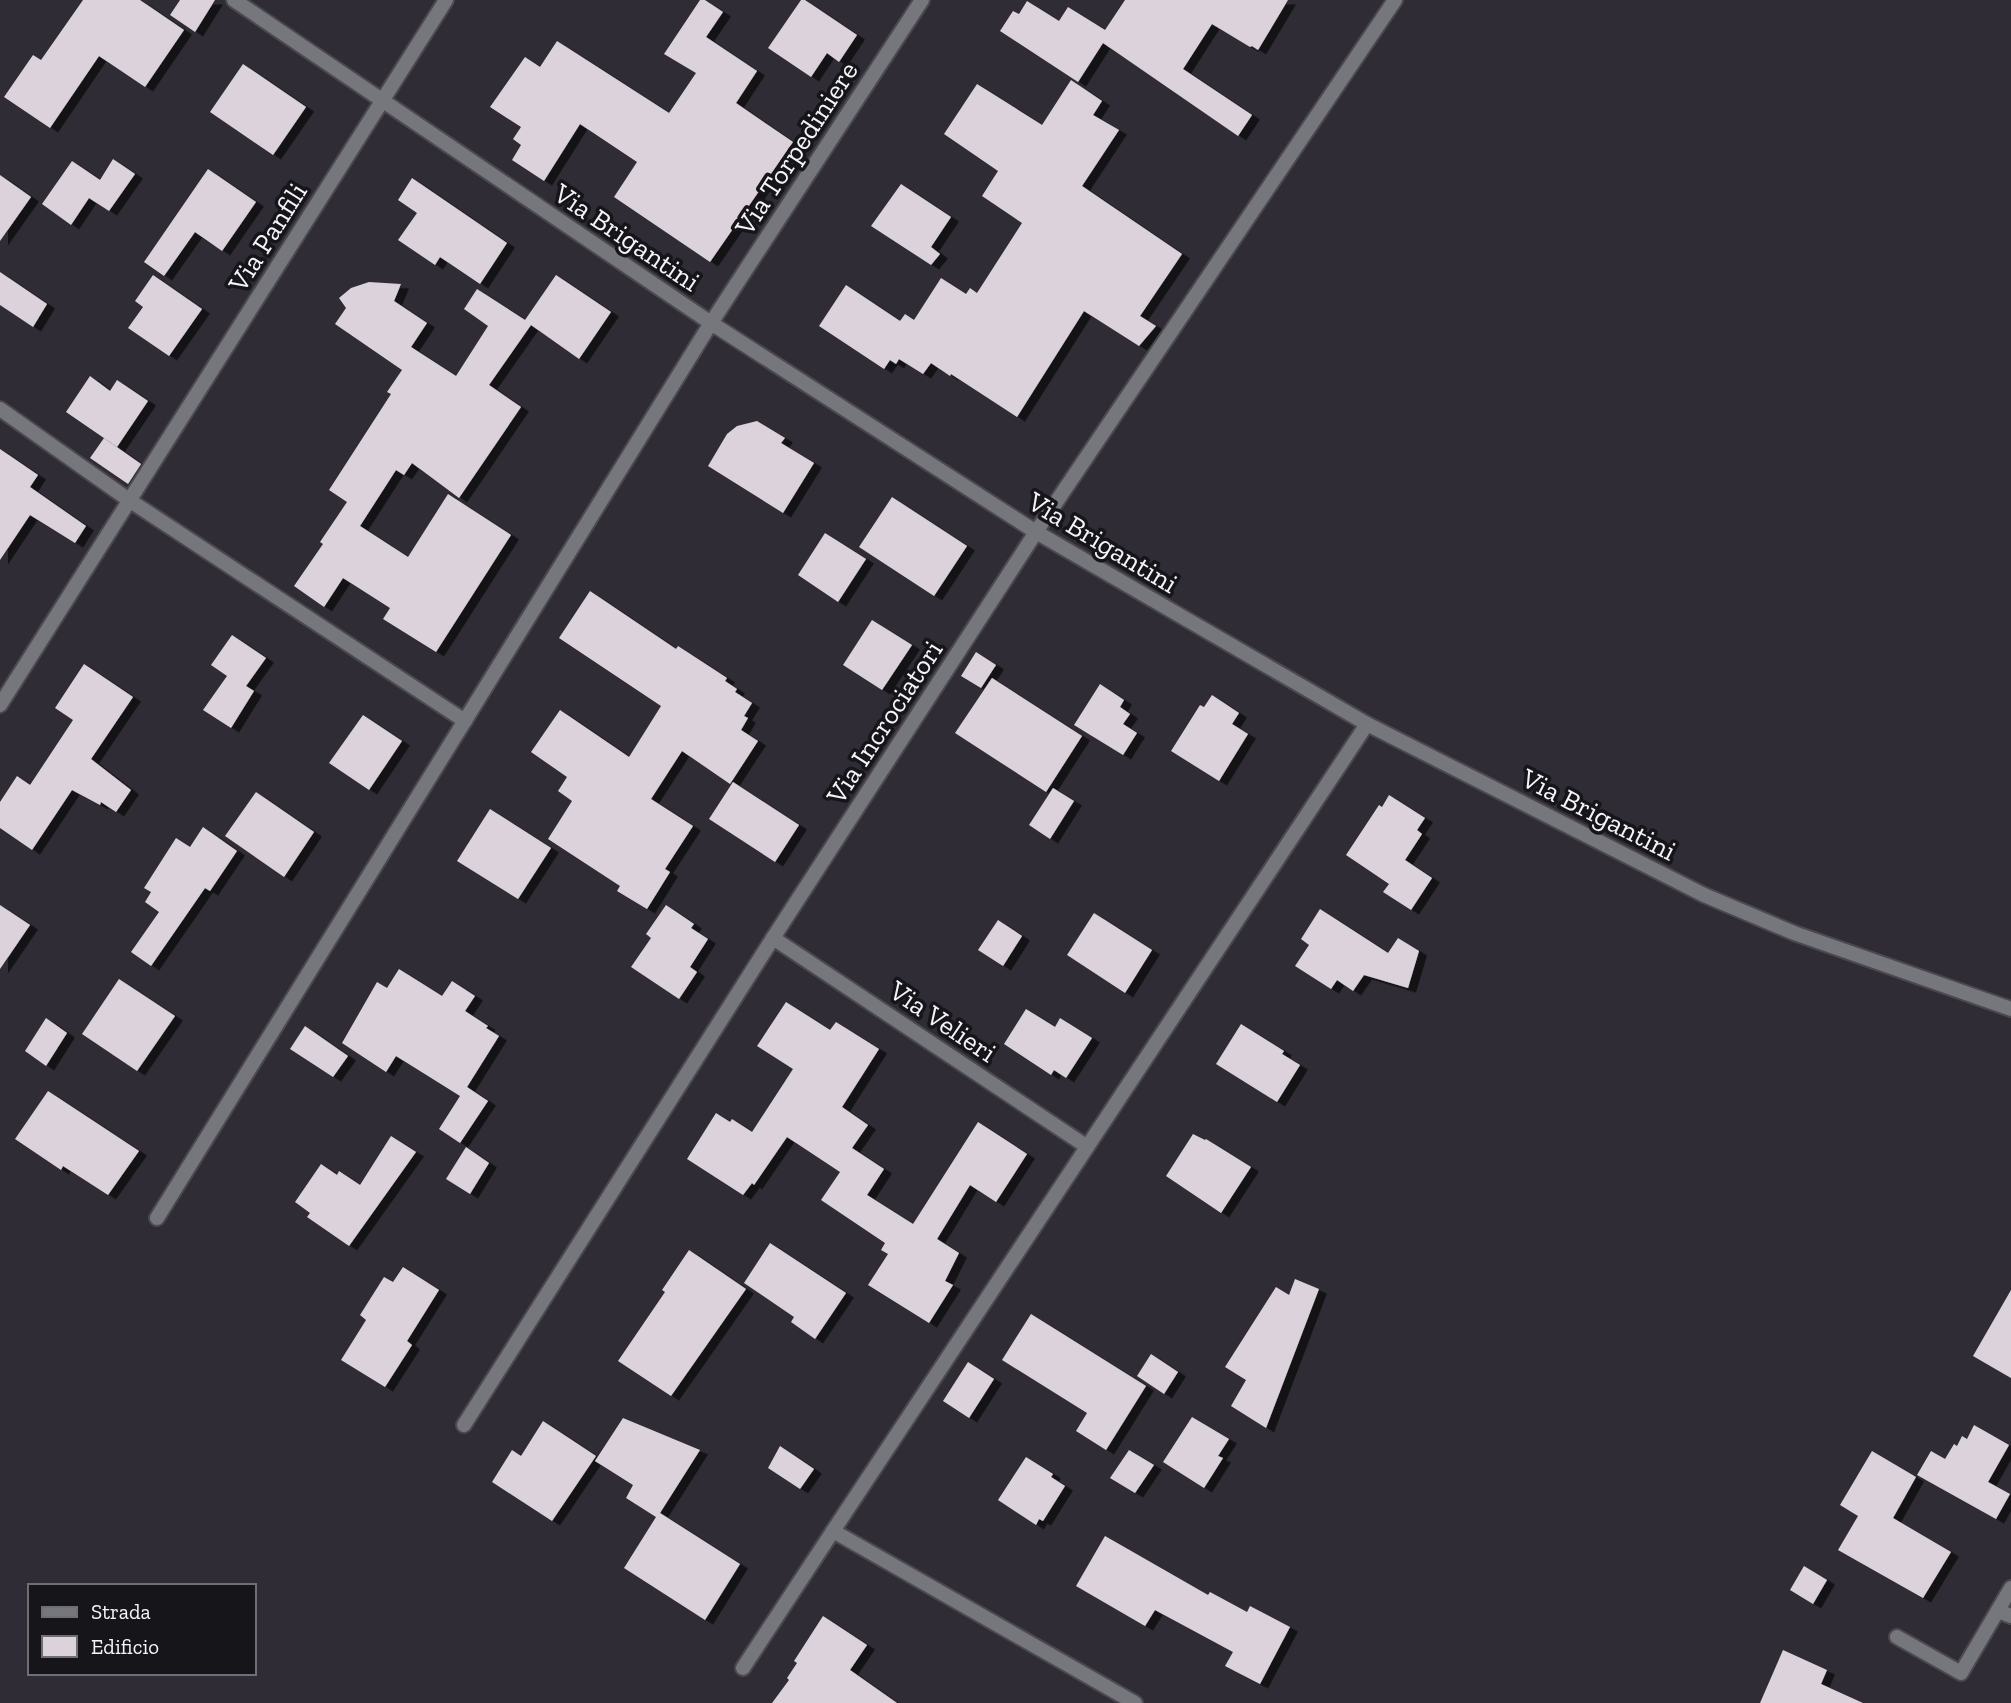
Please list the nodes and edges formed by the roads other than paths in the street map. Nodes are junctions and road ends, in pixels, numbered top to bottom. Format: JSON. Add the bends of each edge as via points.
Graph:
{"nodes":[{"id":1,"x":234,"y":0,"type":"edge"},
{"id":2,"x":446,"y":0,"type":"edge"},
{"id":3,"x":922,"y":0,"type":"edge"},
{"id":4,"x":1395,"y":0,"type":"edge"},
{"id":5,"x":383,"y":100,"type":"junction"},
{"id":6,"x":712,"y":323,"type":"junction"},
{"id":7,"x":0,"y":409,"type":"edge"},
{"id":8,"x":129,"y":499,"type":"junction"},
{"id":9,"x":1036,"y":532,"type":"junction"},
{"id":10,"x":0,"y":705,"type":"edge"},
{"id":11,"x":465,"y":721,"type":"junction"},
{"id":12,"x":1367,"y":724,"type":"junction"},
{"id":13,"x":774,"y":938,"type":"junction"},
{"id":14,"x":2011,"y":1009,"type":"edge"},
{"id":15,"x":1086,"y":1146,"type":"junction"},
{"id":16,"x":157,"y":1218,"type":"dead end"},
{"id":17,"x":464,"y":1425,"type":"dead end"},
{"id":18,"x":833,"y":1531,"type":"junction"},
{"id":19,"x":2011,"y":1588,"type":"edge"},
{"id":20,"x":2004,"y":1613,"type":"edge"},
{"id":21,"x":1897,"y":1637,"type":"dead end"},
{"id":22,"x":743,"y":1668,"type":"dead end"},
{"id":23,"x":1135,"y":1703,"type":"edge"}],
"edges":[{"from":1,"to":5,"type":"street","name":"Via Brigantini"},
{"from":2,"to":5,"type":"street","name":"Via Panfili"},
{"from":3,"to":6,"type":"street","name":"Via Torpediniere"},
{"from":4,"to":9,"type":"street","name":"Via Incrociatori"},
{"from":5,"to":6,"type":"street","name":"Via Brigantini"},
{"from":5,"to":8,"type":"street","name":"Via Panfili"},
{"from":6,"to":9,"type":"street","name":"Via Brigantini"},
{"from":6,"to":11,"type":"street","name":"Via Torpediniere"},
{"from":7,"to":8,"type":"street"},
{"from":8,"to":10,"type":"street","name":"Via Panfili"},
{"from":8,"to":11,"type":"street"},
{"from":9,"to":12,"type":"street","name":"Via Brigantini"},
{"from":9,"to":13,"type":"street","name":"Via Incrociatori"},
{"from":11,"to":16,"type":"street","name":"Via Torpediniere"},
{"from":12,"to":14,"type":"street","name":"Via Brigantini","via":[[1704,895],[1794,933]]},
{"from":12,"to":15,"type":"street"},
{"from":13,"to":15,"type":"street","name":"Via Velieri"},
{"from":13,"to":17,"type":"street","name":"Via Incrociatori"},
{"from":15,"to":18,"type":"street"},
{"from":18,"to":22,"type":"street"},
{"from":18,"to":23,"type":"street"},
{"from":19,"to":20,"type":"street"},
{"from":20,"to":21,"type":"street","via":[[1961,1673]]}]}
